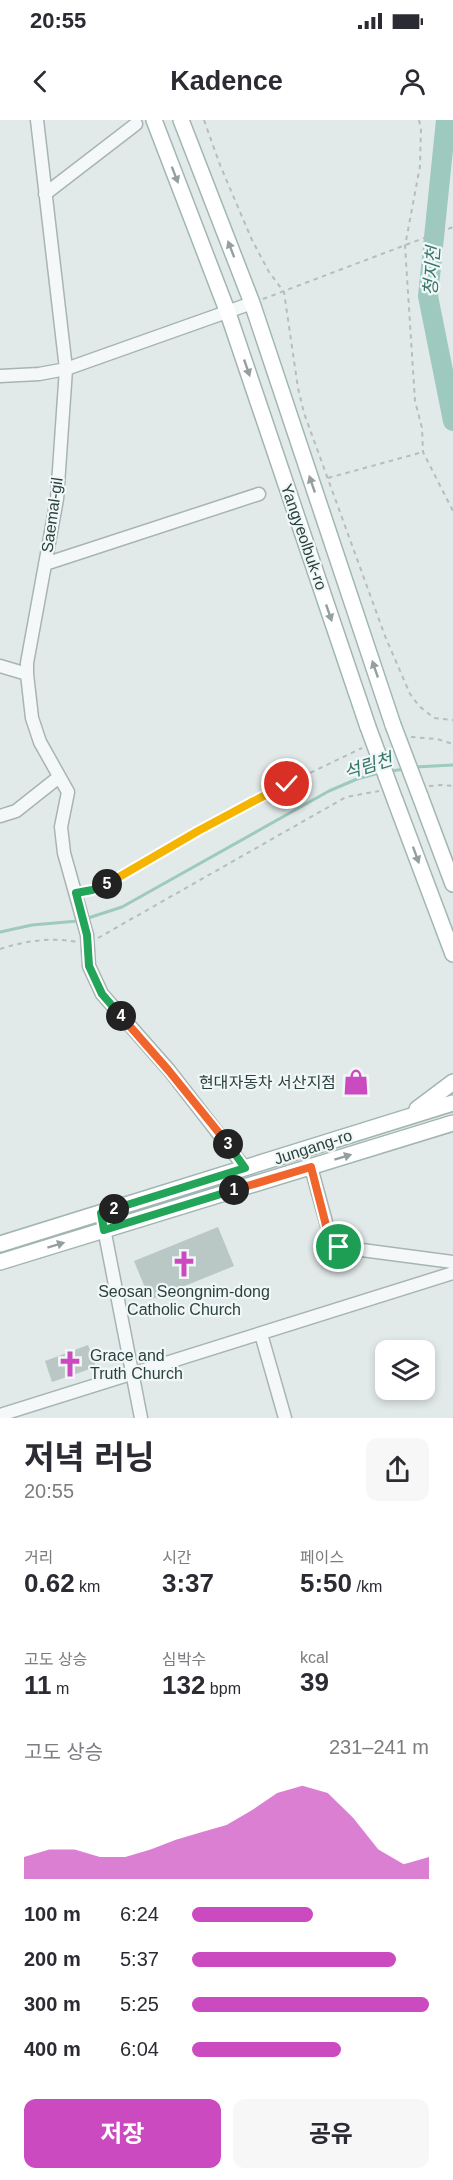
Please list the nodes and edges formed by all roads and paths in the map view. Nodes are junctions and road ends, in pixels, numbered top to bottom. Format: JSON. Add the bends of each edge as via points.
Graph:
{"nodes":[{"id":1,"x":37,"y":120,"type":"edge"},
{"id":2,"x":154,"y":120,"type":"edge"},
{"id":3,"x":181,"y":120,"type":"edge"},
{"id":4,"x":204,"y":120,"type":"edge"},
{"id":5,"x":419,"y":120,"type":"edge"},
{"id":6,"x":136,"y":124,"type":"dead end"},
{"id":7,"x":45,"y":194,"type":"junction"},
{"id":8,"x":453,"y":227,"type":"edge"},
{"id":9,"x":405,"y":246,"type":"junction"},
{"id":10,"x":284,"y":292,"type":"junction"},
{"id":11,"x":252,"y":303,"type":"junction"},
{"id":12,"x":228,"y":313,"type":"junction"},
{"id":13,"x":66,"y":369,"type":"junction"},
{"id":14,"x":0,"y":376,"type":"edge"},
{"id":15,"x":423,"y":452,"type":"junction"},
{"id":16,"x":328,"y":478,"type":"junction"},
{"id":17,"x":259,"y":494,"type":"dead end"},
{"id":18,"x":453,"y":511,"type":"edge"},
{"id":19,"x":45,"y":564,"type":"junction"},
{"id":20,"x":0,"y":666,"type":"edge"},
{"id":21,"x":27,"y":674,"type":"junction"},
{"id":22,"x":453,"y":720,"type":"edge"},
{"id":23,"x":411,"y":737,"type":"dead end"},
{"id":24,"x":453,"y":744,"type":"edge"},
{"id":25,"x":370,"y":746,"type":"dead end"},
{"id":26,"x":59,"y":777,"type":"junction"},
{"id":27,"x":453,"y":786,"type":"edge"},
{"id":28,"x":419,"y":791,"type":"junction"},
{"id":29,"x":390,"y":795,"type":"junction"},
{"id":30,"x":0,"y":816,"type":"edge"},
{"id":31,"x":453,"y":884,"type":"edge"},
{"id":32,"x":77,"y":896,"type":"junction"},
{"id":33,"x":87,"y":940,"type":"junction"},
{"id":34,"x":0,"y":949,"type":"edge"},
{"id":35,"x":453,"y":954,"type":"edge"},
{"id":36,"x":453,"y":1083,"type":"edge"},
{"id":37,"x":453,"y":1103,"type":"edge"},
{"id":38,"x":398,"y":1120,"type":"junction"},
{"id":39,"x":453,"y":1123,"type":"edge"},
{"id":40,"x":311,"y":1167,"type":"junction"},
{"id":41,"x":245,"y":1168,"type":"junction"},
{"id":42,"x":101,"y":1213,"type":"junction"},
{"id":43,"x":104,"y":1230,"type":"junction"},
{"id":44,"x":0,"y":1244,"type":"edge"},
{"id":45,"x":0,"y":1262,"type":"edge"},
{"id":46,"x":453,"y":1262,"type":"edge"},
{"id":47,"x":453,"y":1273,"type":"edge"},
{"id":48,"x":261,"y":1334,"type":"junction"},
{"id":49,"x":132,"y":1374,"type":"junction"},
{"id":50,"x":0,"y":1415,"type":"edge"},
{"id":51,"x":141,"y":1418,"type":"edge"},
{"id":52,"x":285,"y":1418,"type":"edge"}],
"edges":[{"from":1,"to":7,"type":"street","name":"Saemal-gil"},
{"from":2,"to":12,"type":"main road","name":"Yangyeolbuk-ro","one_way":true},
{"from":11,"to":3,"type":"main road","name":"Yangyeolbuk-ro","one_way":true},
{"from":4,"to":10,"type":"path","via":[[252,240]]},
{"from":5,"to":9,"type":"path","via":[[420,165]]},
{"from":6,"to":7,"type":"street"},
{"from":7,"to":13,"type":"street","name":"Saemal-gil"},
{"from":8,"to":9,"type":"path"},
{"from":9,"to":10,"type":"path"},
{"from":9,"to":15,"type":"path"},
{"from":10,"to":11,"type":"path"},
{"from":10,"to":16,"type":"path","via":[[304,413]]},
{"from":11,"to":12,"type":"street"},
{"from":28,"to":11,"type":"main road","name":"Yangyeolbuk-ro","one_way":true,"bridge":true,"via":[[393,725]]},
{"from":12,"to":13,"type":"street"},
{"from":12,"to":29,"type":"main road","name":"Yangyeolbuk-ro","one_way":true,"bridge":true},
{"from":13,"to":14,"type":"street"},
{"from":13,"to":19,"type":"street","name":"Saemal-gil","via":[[57,499]]},
{"from":15,"to":16,"type":"path"},
{"from":15,"to":18,"type":"path"},
{"from":16,"to":22,"type":"path","via":[[410,694],[434,718]]},
{"from":17,"to":19,"type":"street"},
{"from":19,"to":21,"type":"street","name":"Saemal-gil"},
{"from":20,"to":21,"type":"street"},
{"from":21,"to":26,"type":"street","name":"Saemal-gil","via":[[32,718]]},
{"from":23,"to":24,"type":"path"},
{"from":25,"to":32,"type":"path","via":[[353,751]]},
{"from":26,"to":30,"type":"street","via":[[16,811]]},
{"from":26,"to":32,"type":"street","name":"Saemal-gil","via":[[68,792],[61,827]]},
{"from":27,"to":28,"type":"path"},
{"from":28,"to":31,"type":"main road","name":"Yangyeolbuk-ro"},
{"from":29,"to":33,"type":"path","via":[[346,797]]},
{"from":29,"to":35,"type":"main road","name":"Yangyeolbuk-ro","one_way":true},
{"from":32,"to":33,"type":"street","name":"Saemal-gil"},
{"from":33,"to":34,"type":"path","via":[[24,941]]},
{"from":33,"to":41,"type":"street","via":[[89,966],[102,994]]},
{"from":36,"to":38,"type":"main road"},
{"from":37,"to":38,"type":"main road","name":"Jungang-ro"},
{"from":38,"to":41,"type":"main road","name":"Jungang-ro"},
{"from":40,"to":39,"type":"main road","name":"Jungang-ro","one_way":true},
{"from":40,"to":43,"type":"main road","name":"Jungang-ro"},
{"from":40,"to":46,"type":"street","via":[[328,1233],[339,1247]]},
{"from":41,"to":42,"type":"main road","name":"Jungang-ro"},
{"from":42,"to":43,"type":"street"},
{"from":42,"to":44,"type":"main road","name":"Jungang-ro"},
{"from":45,"to":43,"type":"main road","name":"Jungang-ro","one_way":true},
{"from":43,"to":49,"type":"street"},
{"from":47,"to":48,"type":"street"},
{"from":48,"to":49,"type":"street"},
{"from":48,"to":52,"type":"street"},
{"from":49,"to":50,"type":"street"},
{"from":49,"to":51,"type":"street"}]}
